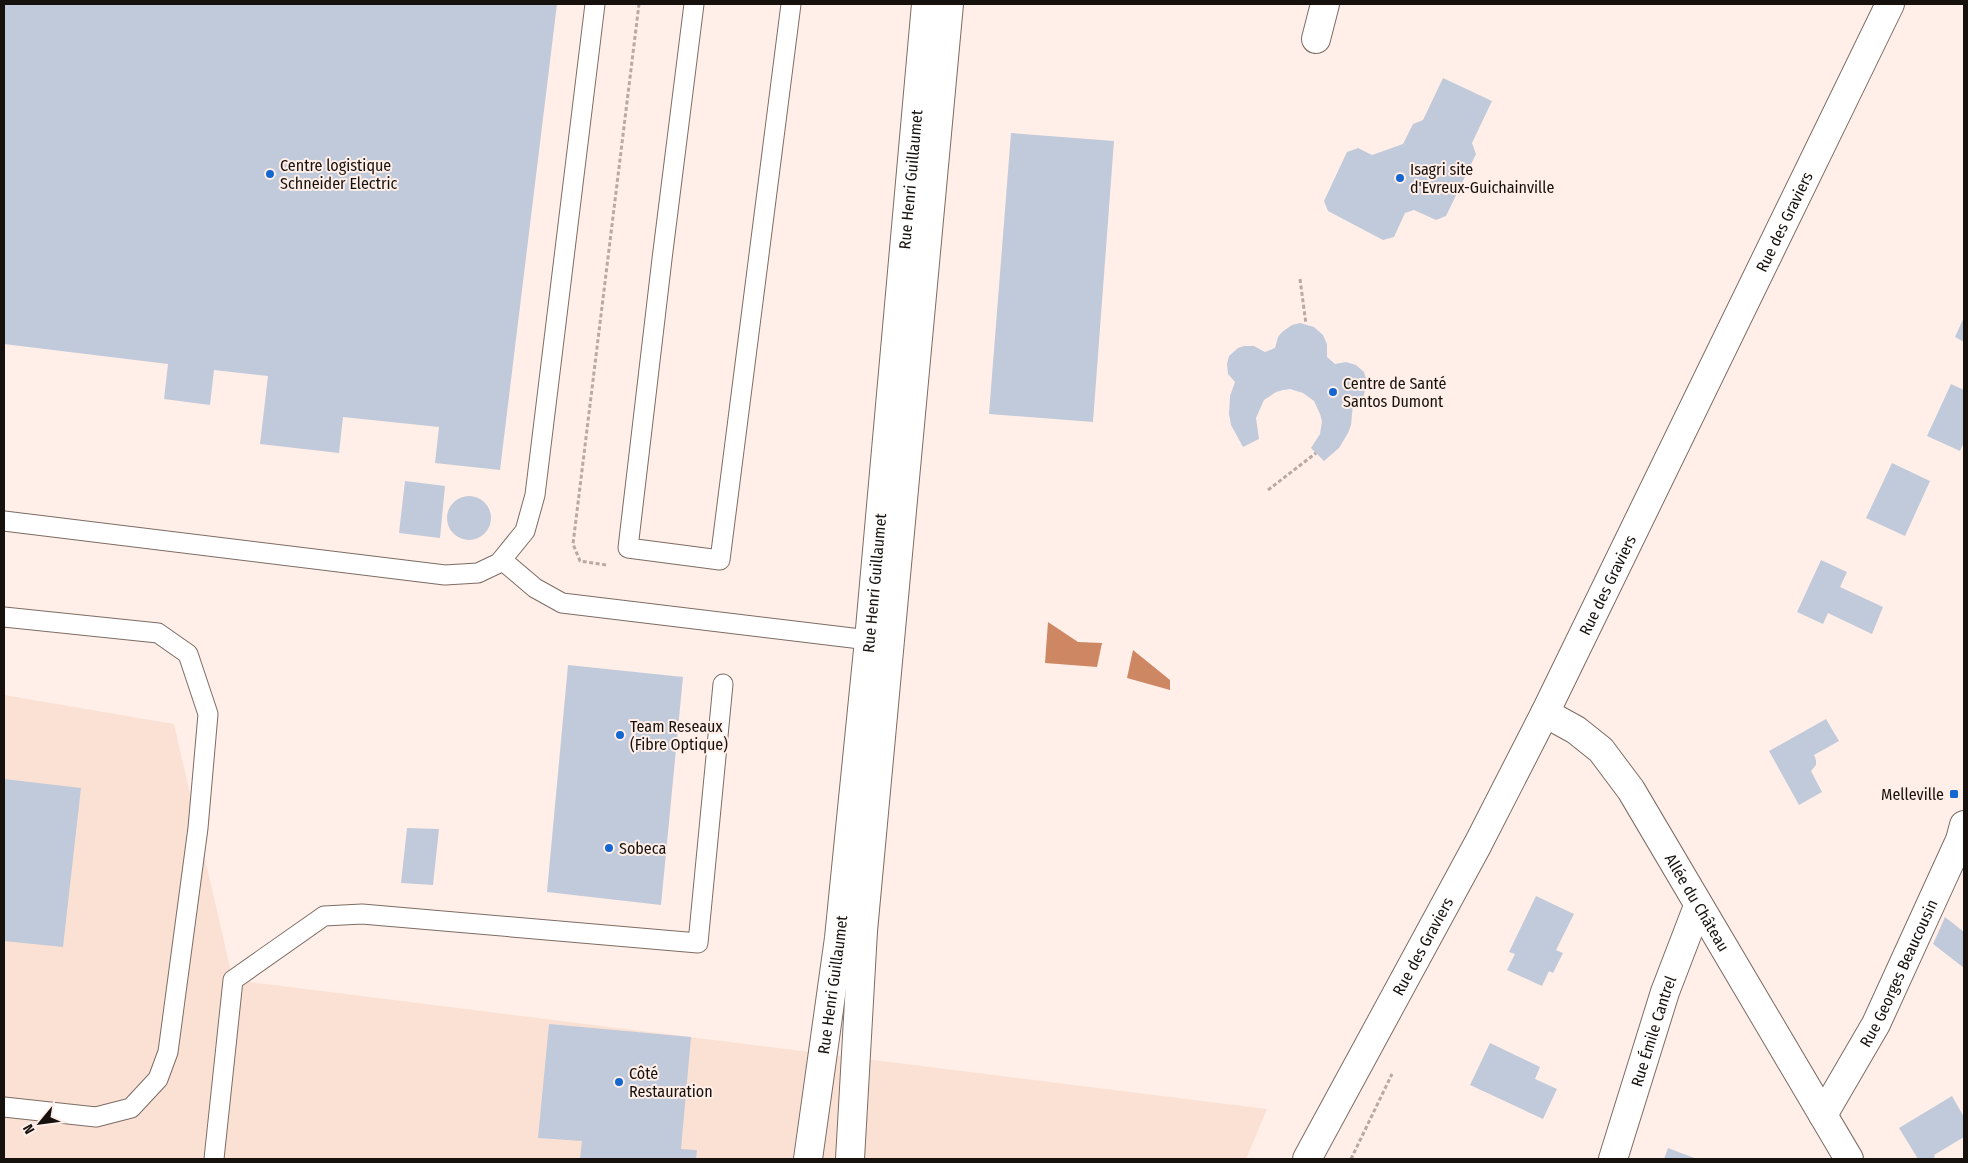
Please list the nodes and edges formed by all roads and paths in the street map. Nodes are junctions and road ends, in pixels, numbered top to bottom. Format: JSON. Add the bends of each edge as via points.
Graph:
{"nodes":[{"id":1,"x":596,"y":4,"type":"edge"},
{"id":2,"x":640,"y":4,"type":"edge"},
{"id":3,"x":694,"y":4,"type":"edge"},
{"id":4,"x":791,"y":4,"type":"edge"},
{"id":5,"x":926,"y":4,"type":"edge"},
{"id":6,"x":949,"y":4,"type":"edge"},
{"id":7,"x":1325,"y":4,"type":"edge"},
{"id":8,"x":1890,"y":4,"type":"edge"},
{"id":9,"x":1316,"y":39,"type":"dead end"},
{"id":10,"x":1300,"y":279,"type":"dead end"},
{"id":11,"x":1306,"y":324,"type":"dead end"},
{"id":12,"x":1316,"y":453,"type":"dead end"},
{"id":13,"x":1268,"y":490,"type":"dead end"},
{"id":14,"x":4,"y":521,"type":"edge"},
{"id":15,"x":502,"y":560,"type":"junction"},
{"id":16,"x":612,"y":566,"type":"dead end"},
{"id":17,"x":4,"y":616,"type":"edge"},
{"id":18,"x":869,"y":640,"type":"junction"},
{"id":19,"x":723,"y":684,"type":"dead end"},
{"id":20,"x":1545,"y":713,"type":"junction"},
{"id":21,"x":1964,"y":825,"type":"edge"},
{"id":22,"x":1698,"y":906,"type":"junction"},
{"id":23,"x":4,"y":1107,"type":"edge"},
{"id":24,"x":1823,"y":1115,"type":"junction"},
{"id":25,"x":214,"y":1159,"type":"edge"},
{"id":26,"x":808,"y":1159,"type":"edge"},
{"id":27,"x":850,"y":1159,"type":"edge"},
{"id":28,"x":1307,"y":1159,"type":"edge"},
{"id":29,"x":1613,"y":1159,"type":"edge"},
{"id":30,"x":1848,"y":1159,"type":"edge"}],
"edges":[{"from":1,"to":15,"type":"lane","via":[[535,495],[525,532]]},
{"from":2,"to":16,"type":"path","via":[[572,544],[580,561]]},
{"from":3,"to":4,"type":"lane","via":[[628,548],[720,560]]},
{"from":5,"to":18,"type":"street","name":"Rue Henri Guillaumet"},
{"from":6,"to":27,"type":"street","name":"Rue Henri Guillaumet","via":[[863,931]]},
{"from":7,"to":9,"type":"street"},
{"from":8,"to":20,"type":"street","name":"Rue des Graviers"},
{"from":10,"to":11,"type":"path"},
{"from":12,"to":13,"type":"path"},
{"from":14,"to":15,"type":"lane","via":[[445,574],[478,573]]},
{"from":15,"to":18,"type":"lane","via":[[535,588],[562,603]]},
{"from":17,"to":23,"type":"lane","via":[[158,633],[188,654],[208,714],[198,828],[168,1052],[158,1079],[131,1108],[96,1117]]},
{"from":18,"to":26,"type":"street","name":"Rue Henri Guillaumet","via":[[839,938]]},
{"from":19,"to":25,"type":"lane","via":[[698,943],[362,914],[324,916],[233,980]]},
{"from":20,"to":22,"type":"street","name":"Allée du Château","via":[[1576,730],[1601,750],[1631,790]]},
{"from":20,"to":28,"type":"street","name":"Rue des Graviers","via":[[1478,844]]},
{"from":21,"to":24,"type":"street","name":"Rue Georges Beaucousin","via":[[1876,1024]]},
{"from":22,"to":24,"type":"street","name":"Allée du Château"},
{"from":22,"to":29,"type":"street","name":"Rue Émile Cantrel","via":[[1665,992]]},
{"from":24,"to":30,"type":"street","name":"Allée du Château"}]}
